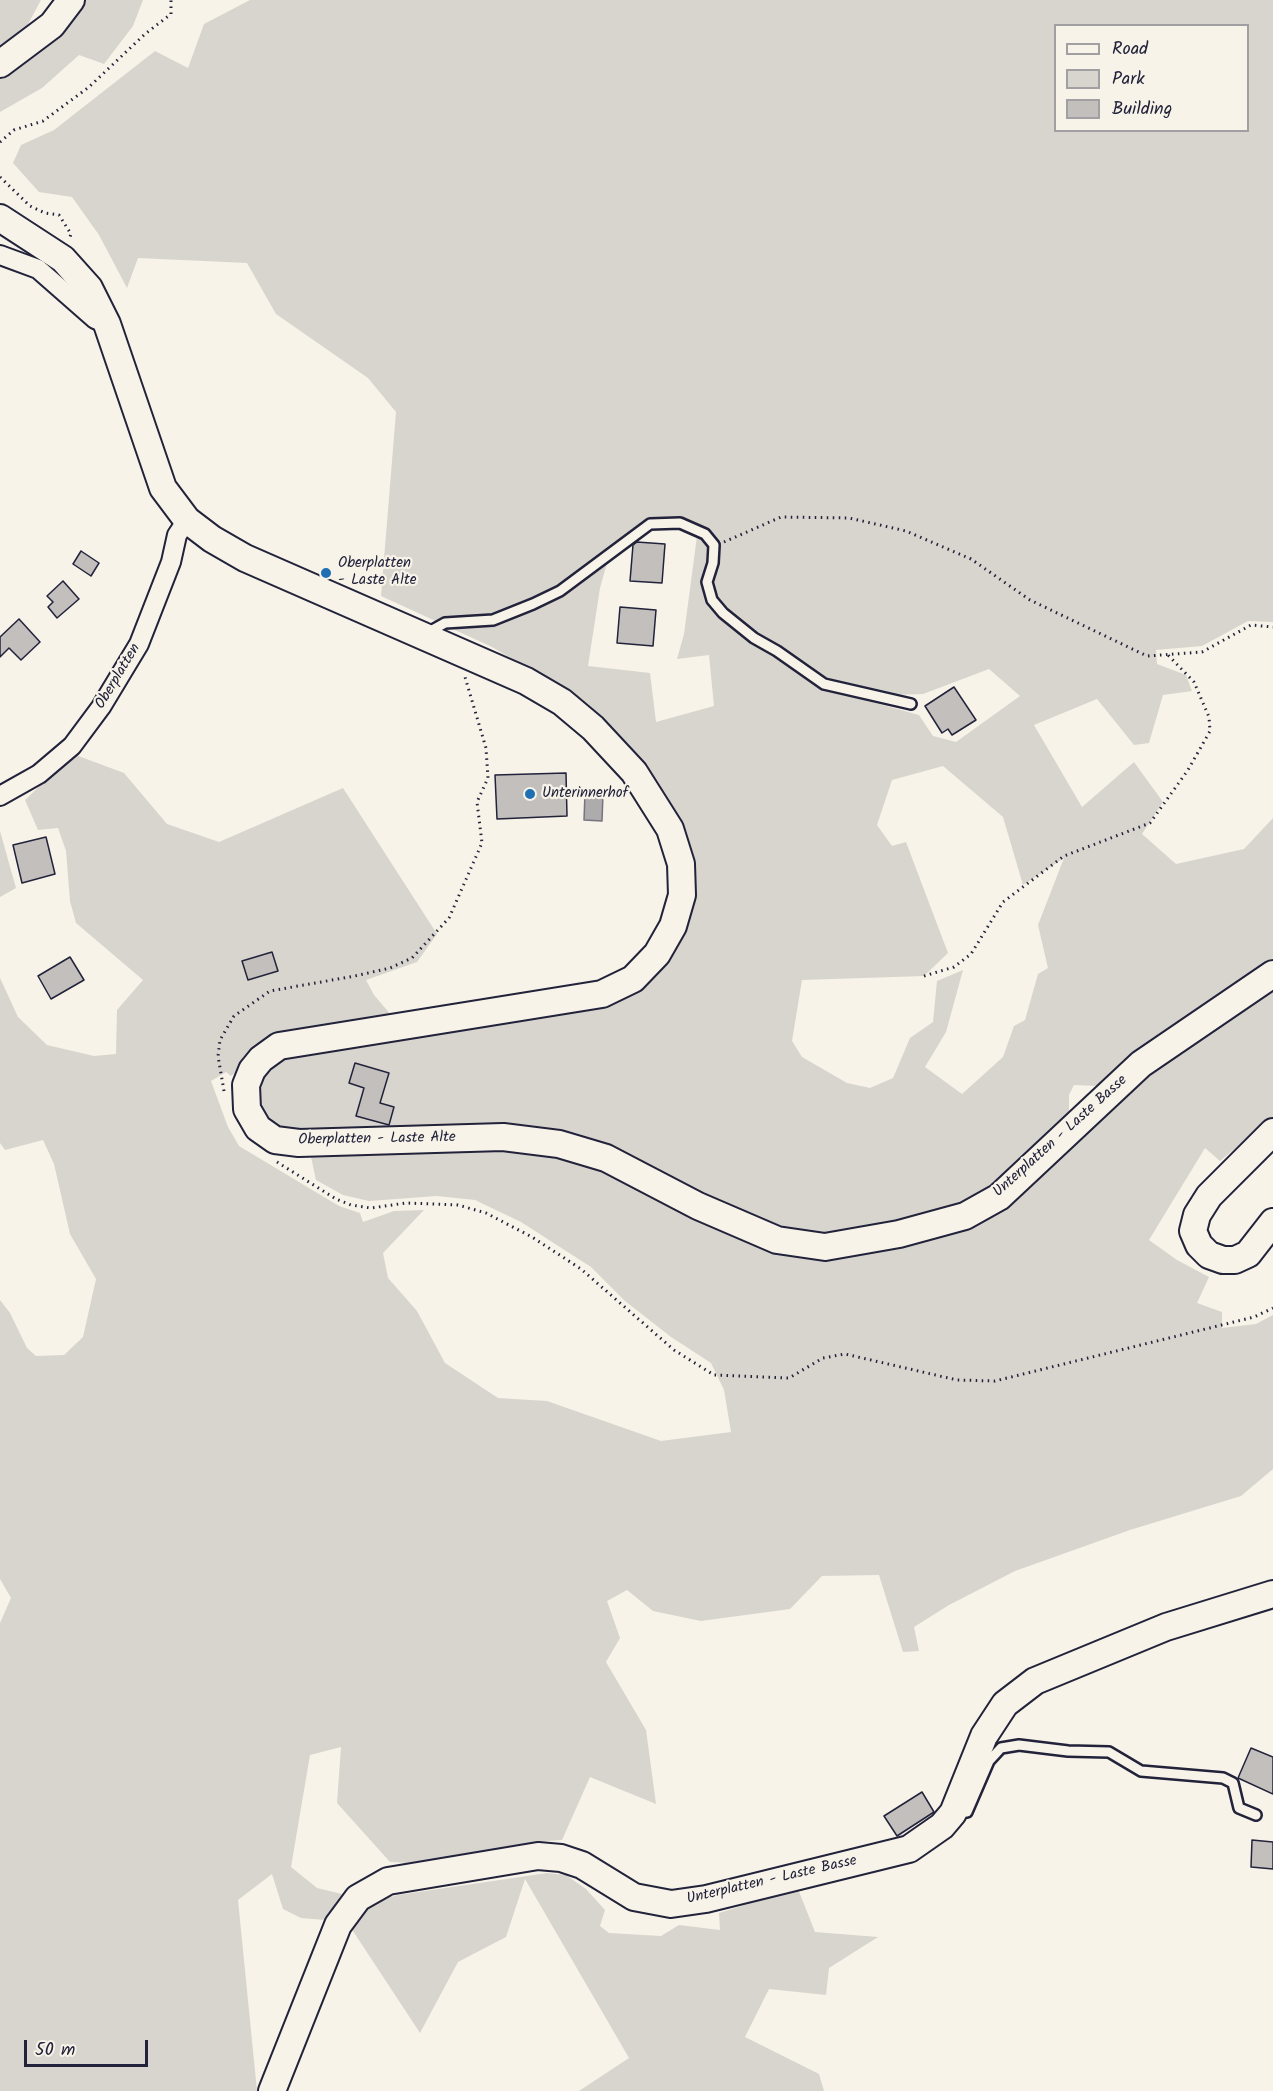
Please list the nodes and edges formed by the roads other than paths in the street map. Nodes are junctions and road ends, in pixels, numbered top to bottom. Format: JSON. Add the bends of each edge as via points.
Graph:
{"nodes":[{"id":1,"x":71,"y":0,"type":"edge"},
{"id":2,"x":0,"y":64,"type":"edge"},
{"id":3,"x":0,"y":218,"type":"edge"},
{"id":4,"x":0,"y":255,"type":"edge"},
{"id":5,"x":108,"y":324,"type":"junction"},
{"id":6,"x":187,"y":520,"type":"junction"},
{"id":7,"x":422,"y":636,"type":"junction"},
{"id":8,"x":911,"y":704,"type":"dead end"},
{"id":9,"x":0,"y":796,"type":"edge"},
{"id":10,"x":1273,"y":974,"type":"edge"},
{"id":11,"x":1273,"y":1132,"type":"edge"},
{"id":12,"x":1273,"y":1222,"type":"edge"},
{"id":13,"x":825,"y":1247,"type":"joint"},
{"id":14,"x":1273,"y":1594,"type":"edge"},
{"id":15,"x":953,"y":1814,"type":"junction"},
{"id":16,"x":1256,"y":1815,"type":"dead end"},
{"id":17,"x":272,"y":2091,"type":"edge"}],
"edges":[{"from":1,"to":2,"type":"main road","via":[[52,25]]},
{"from":3,"to":5,"type":"main road","name":"Oberplatten - Laste Alte","via":[[63,259],[89,288]]},
{"from":4,"to":5,"type":"street","via":[[38,269],[95,319]]},
{"from":5,"to":6,"type":"main road","name":"Oberplatten - Laste Alte","via":[[159,480]]},
{"from":6,"to":7,"type":"main road","name":"Oberplatten - Laste Alte","via":[[245,558]]},
{"from":6,"to":9,"type":"street","name":"Oberplatten","via":[[177,535],[171,562],[139,644],[101,707],[72,746],[39,774]]},
{"from":7,"to":8,"type":"lane","via":[[446,623],[493,620],[560,591],[650,524],[680,524],[705,534],[714,545],[707,582],[712,600],[723,613],[824,684]]},
{"from":7,"to":13,"type":"main road","name":"Oberplatten - Laste Alte","via":[[526,681],[562,702],[634,772],[670,829],[681,864],[682,895],[673,926],[657,954],[633,979],[602,994],[279,1046],[261,1059],[246,1085],[247,1109],[258,1128],[274,1140],[299,1143],[503,1137],[559,1143],[606,1158],[698,1206],[777,1240]]},
{"from":10,"to":13,"type":"main road","name":"Unterplatten - Laste Basse","via":[[1141,1064],[999,1197],[965,1216],[899,1234]]},
{"from":11,"to":12,"type":"main road","via":[[1209,1196],[1197,1215],[1193,1231],[1209,1255],[1236,1260],[1248,1254]]},
{"from":14,"to":15,"type":"main road","name":"Unterplatten - Laste Basse","via":[[1166,1626],[1035,1682],[1005,1704],[984,1736]]},
{"from":15,"to":16,"type":"lane","via":[[967,1812],[989,1761],[1002,1748],[1019,1745],[1109,1752],[1141,1771],[1223,1778],[1233,1783],[1239,1808]]},
{"from":15,"to":17,"type":"main road","name":"Unterplatten - Laste Basse","via":[[909,1849],[706,1899],[671,1904],[634,1897],[582,1865],[561,1857],[538,1856],[388,1881],[358,1898],[339,1925]]}]}
